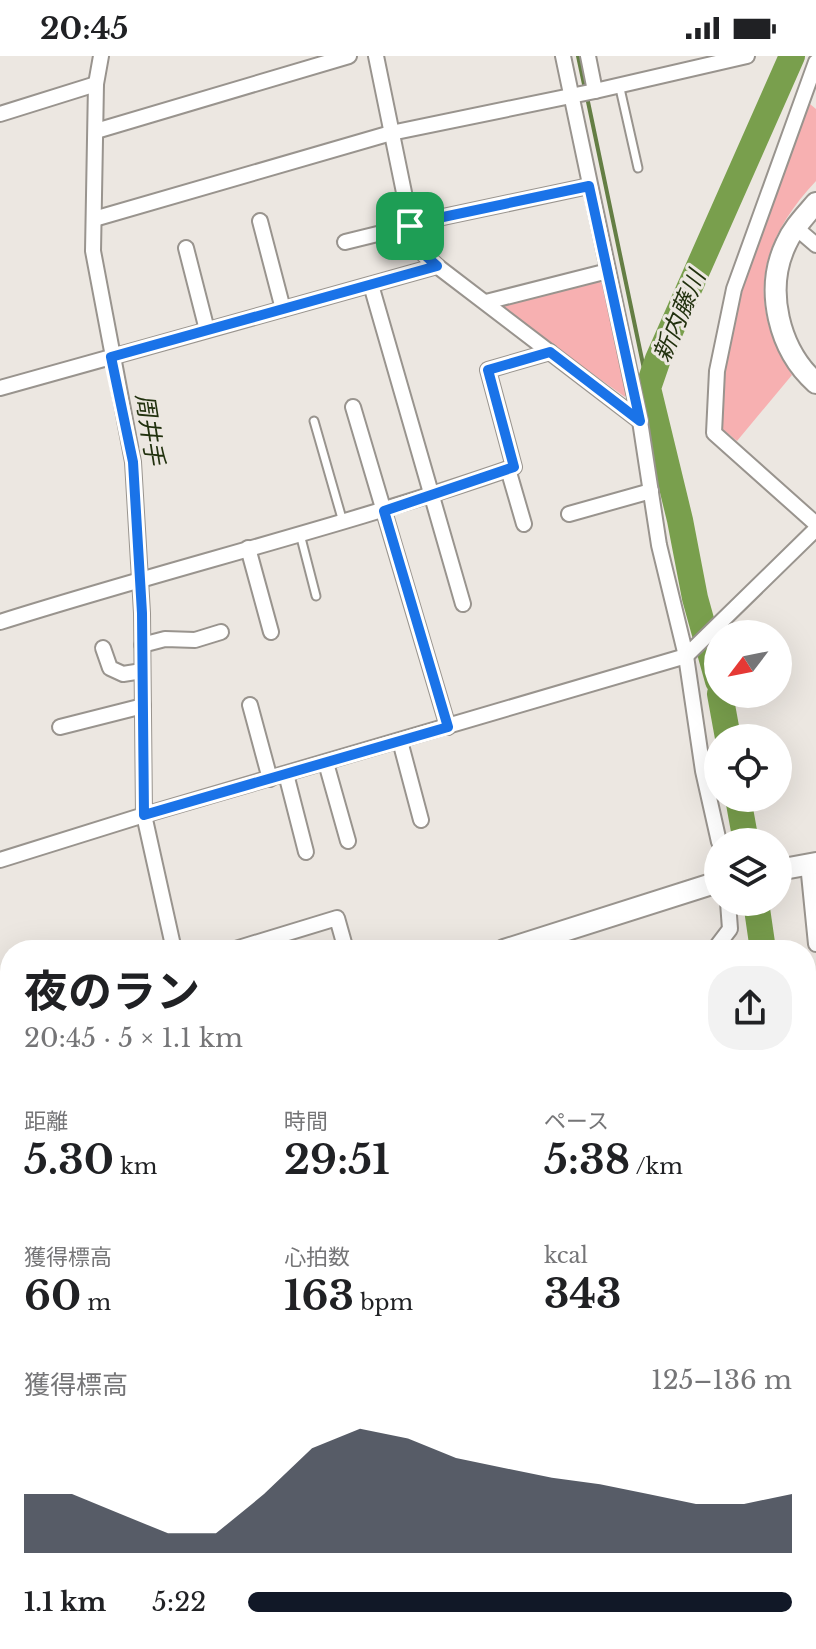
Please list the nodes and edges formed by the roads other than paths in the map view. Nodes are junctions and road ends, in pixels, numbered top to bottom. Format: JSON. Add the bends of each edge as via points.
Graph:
{"nodes":[{"id":1,"x":101,"y":56,"type":"edge"},
{"id":2,"x":349,"y":56,"type":"edge"},
{"id":3,"x":376,"y":56,"type":"edge"},
{"id":4,"x":563,"y":56,"type":"edge"},
{"id":5,"x":588,"y":56,"type":"edge"},
{"id":6,"x":747,"y":56,"type":"edge"},
{"id":7,"x":816,"y":62,"type":"edge"},
{"id":8,"x":96,"y":84,"type":"junction"},
{"id":9,"x":619,"y":84,"type":"junction"},
{"id":10,"x":595,"y":91,"type":"junction"},
{"id":11,"x":804,"y":91,"type":"junction"},
{"id":12,"x":572,"y":94,"type":"junction"},
{"id":13,"x":816,"y":101,"type":"edge"},
{"id":14,"x":0,"y":114,"type":"edge"},
{"id":15,"x":96,"y":131,"type":"junction"},
{"id":16,"x":391,"y":133,"type":"junction"},
{"id":17,"x":638,"y":168,"type":"dead end"},
{"id":18,"x":589,"y":186,"type":"junction"},
{"id":19,"x":816,"y":203,"type":"edge"},
{"id":20,"x":94,"y":219,"type":"junction"},
{"id":21,"x":260,"y":221,"type":"dead end"},
{"id":22,"x":410,"y":225,"type":"junction"},
{"id":23,"x":795,"y":227,"type":"junction"},
{"id":24,"x":345,"y":242,"type":"dead end"},
{"id":25,"x":816,"y":245,"type":"edge"},
{"id":26,"x":186,"y":248,"type":"dead end"},
{"id":27,"x":437,"y":266,"type":"junction"},
{"id":28,"x":608,"y":271,"type":"junction"},
{"id":29,"x":371,"y":285,"type":"junction"},
{"id":30,"x":486,"y":302,"type":"junction"},
{"id":31,"x":283,"y":309,"type":"junction"},
{"id":32,"x":207,"y":330,"type":"junction"},
{"id":33,"x":550,"y":352,"type":"junction"},
{"id":34,"x":111,"y":357,"type":"junction"},
{"id":35,"x":816,"y":383,"type":"edge"},
{"id":36,"x":0,"y":388,"type":"edge"},
{"id":37,"x":353,"y":407,"type":"dead end"},
{"id":38,"x":314,"y":421,"type":"dead end"},
{"id":39,"x":640,"y":421,"type":"junction"},
{"id":40,"x":508,"y":469,"type":"junction"},
{"id":41,"x":651,"y":491,"type":"junction"},
{"id":42,"x":432,"y":495,"type":"junction"},
{"id":43,"x":384,"y":511,"type":"junction"},
{"id":44,"x":569,"y":514,"type":"dead end"},
{"id":45,"x":343,"y":522,"type":"junction"},
{"id":46,"x":524,"y":524,"type":"dead end"},
{"id":47,"x":816,"y":527,"type":"edge"},
{"id":48,"x":300,"y":534,"type":"junction"},
{"id":49,"x":248,"y":548,"type":"junction"},
{"id":50,"x":139,"y":578,"type":"junction"},
{"id":51,"x":316,"y":596,"type":"dead end"},
{"id":52,"x":463,"y":604,"type":"dead end"},
{"id":53,"x":0,"y":622,"type":"edge"},
{"id":54,"x":221,"y":632,"type":"dead end"},
{"id":55,"x":271,"y":632,"type":"dead end"},
{"id":56,"x":142,"y":645,"type":"junction"},
{"id":57,"x":103,"y":648,"type":"dead end"},
{"id":58,"x":686,"y":656,"type":"junction"},
{"id":59,"x":142,"y":671,"type":"junction"},
{"id":60,"x":250,"y":705,"type":"dead end"},
{"id":61,"x":143,"y":706,"type":"junction"},
{"id":62,"x":60,"y":727,"type":"dead end"},
{"id":63,"x":448,"y":727,"type":"junction"},
{"id":64,"x":400,"y":741,"type":"junction"},
{"id":65,"x":326,"y":763,"type":"junction"},
{"id":66,"x":286,"y":774,"type":"junction"},
{"id":67,"x":270,"y":779,"type":"junction"},
{"id":68,"x":144,"y":815,"type":"junction"},
{"id":69,"x":421,"y":820,"type":"dead end"},
{"id":70,"x":716,"y":828,"type":"edge"},
{"id":71,"x":348,"y":841,"type":"dead end"},
{"id":72,"x":306,"y":852,"type":"dead end"},
{"id":73,"x":0,"y":860,"type":"edge"},
{"id":74,"x":812,"y":863,"type":"edge"},
{"id":75,"x":792,"y":867,"type":"edge"},
{"id":76,"x":704,"y":887,"type":"edge"},
{"id":77,"x":729,"y":916,"type":"edge"},
{"id":78,"x":172,"y":940,"type":"edge"},
{"id":79,"x":265,"y":940,"type":"edge"},
{"id":80,"x":343,"y":940,"type":"edge"},
{"id":81,"x":561,"y":940,"type":"edge"},
{"id":82,"x":722,"y":940,"type":"edge"},
{"id":83,"x":816,"y":940,"type":"edge"}],
"edges":[{"from":1,"to":8,"type":"street"},
{"from":2,"to":15,"type":"street"},
{"from":3,"to":16,"type":"street"},
{"from":4,"to":12,"type":"street"},
{"from":5,"to":10,"type":"street"},
{"from":6,"to":9,"type":"street"},
{"from":7,"to":11,"type":"street"},
{"from":8,"to":14,"type":"street"},
{"from":8,"to":15,"type":"street"},
{"from":9,"to":10,"type":"street"},
{"from":9,"to":17,"type":"lane"},
{"from":10,"to":12,"type":"street"},
{"from":11,"to":13,"type":"street"},
{"from":11,"to":47,"type":"street","via":[[734,289],[717,371],[714,433]]},
{"from":12,"to":16,"type":"street"},
{"from":12,"to":18,"type":"street"},
{"from":15,"to":20,"type":"street"},
{"from":16,"to":20,"type":"street"},
{"from":16,"to":22,"type":"street"},
{"from":18,"to":22,"type":"street"},
{"from":18,"to":28,"type":"street"},
{"from":19,"to":23,"type":"street"},
{"from":20,"to":34,"type":"street","via":[[93,251]]},
{"from":21,"to":31,"type":"street"},
{"from":22,"to":24,"type":"street"},
{"from":22,"to":27,"type":"street","via":[[415,246]]},
{"from":23,"to":25,"type":"street"},
{"from":23,"to":35,"type":"street","via":[[779,263],[778,316],[786,343]]},
{"from":26,"to":32,"type":"street"},
{"from":27,"to":29,"type":"street"},
{"from":27,"to":30,"type":"street"},
{"from":28,"to":30,"type":"street"},
{"from":28,"to":39,"type":"street"},
{"from":29,"to":31,"type":"street"},
{"from":29,"to":42,"type":"street"},
{"from":30,"to":33,"type":"street"},
{"from":31,"to":32,"type":"street"},
{"from":32,"to":34,"type":"street"},
{"from":33,"to":39,"type":"street"},
{"from":33,"to":40,"type":"street","via":[[488,370],[514,467]]},
{"from":34,"to":36,"type":"street"},
{"from":34,"to":50,"type":"street","via":[[133,462]]},
{"from":37,"to":43,"type":"street"},
{"from":38,"to":45,"type":"lane"},
{"from":39,"to":41,"type":"street"},
{"from":40,"to":42,"type":"street"},
{"from":40,"to":46,"type":"street"},
{"from":41,"to":44,"type":"street"},
{"from":41,"to":58,"type":"street"},
{"from":42,"to":43,"type":"street"},
{"from":42,"to":52,"type":"street"},
{"from":43,"to":45,"type":"street"},
{"from":43,"to":63,"type":"street"},
{"from":45,"to":48,"type":"street"},
{"from":47,"to":58,"type":"street"},
{"from":48,"to":49,"type":"street"},
{"from":48,"to":51,"type":"lane"},
{"from":49,"to":50,"type":"street"},
{"from":49,"to":55,"type":"street"},
{"from":50,"to":53,"type":"street"},
{"from":50,"to":56,"type":"street"},
{"from":54,"to":56,"type":"street"},
{"from":56,"to":59,"type":"street"},
{"from":57,"to":59,"type":"street","via":[[110,668],[123,674]]},
{"from":58,"to":63,"type":"street"},
{"from":58,"to":70,"type":"street"},
{"from":59,"to":61,"type":"street"},
{"from":60,"to":67,"type":"street"},
{"from":61,"to":62,"type":"street"},
{"from":61,"to":68,"type":"street"},
{"from":63,"to":64,"type":"street"},
{"from":64,"to":65,"type":"street"},
{"from":64,"to":69,"type":"street"},
{"from":65,"to":66,"type":"street"},
{"from":65,"to":71,"type":"street"},
{"from":66,"to":67,"type":"street"},
{"from":66,"to":72,"type":"street"},
{"from":67,"to":68,"type":"street"},
{"from":68,"to":73,"type":"street"},
{"from":68,"to":78,"type":"street"},
{"from":74,"to":75,"type":"street"},
{"from":74,"to":83,"type":"street"},
{"from":76,"to":81,"type":"street"},
{"from":77,"to":82,"type":"street","via":[[730,929]]},
{"from":79,"to":80,"type":"street","via":[[337,918]]}]}
